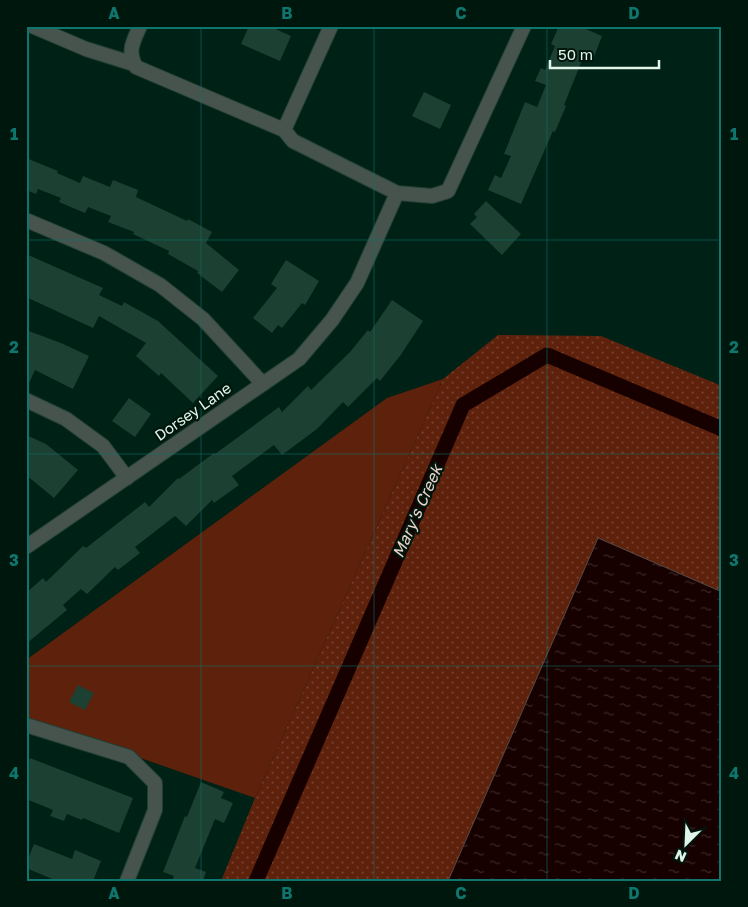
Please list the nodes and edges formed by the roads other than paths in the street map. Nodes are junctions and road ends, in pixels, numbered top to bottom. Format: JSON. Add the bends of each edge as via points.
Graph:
{"nodes":[{"id":1,"x":32,"y":26,"type":"edge"},
{"id":2,"x":140,"y":26,"type":"edge"},
{"id":3,"x":331,"y":26,"type":"edge"},
{"id":4,"x":524,"y":26,"type":"edge"},
{"id":5,"x":134,"y":64,"type":"junction"},
{"id":6,"x":284,"y":130,"type":"junction"},
{"id":7,"x":397,"y":193,"type":"junction"},
{"id":8,"x":26,"y":220,"type":"edge"},
{"id":9,"x":263,"y":384,"type":"junction"},
{"id":10,"x":26,"y":400,"type":"edge"},
{"id":11,"x":127,"y":478,"type":"junction"},
{"id":12,"x":26,"y":547,"type":"edge"},
{"id":13,"x":26,"y":726,"type":"edge"},
{"id":14,"x":127,"y":881,"type":"edge"}],
"edges":[{"from":1,"to":5,"type":"street","via":[[86,49]]},
{"from":2,"to":5,"type":"street","via":[[132,45]]},
{"from":3,"to":6,"type":"street"},
{"from":4,"to":7,"type":"street","via":[[448,191],[432,196]]},
{"from":5,"to":6,"type":"street"},
{"from":6,"to":7,"type":"street","via":[[293,141]]},
{"from":7,"to":9,"type":"street","name":"Dorsey Lane","via":[[357,283],[332,320],[300,359]]},
{"from":8,"to":9,"type":"street","via":[[104,253],[160,285],[203,319]]},
{"from":9,"to":11,"type":"street","name":"Dorsey Lane"},
{"from":10,"to":11,"type":"street","via":[[66,419],[103,446]]},
{"from":11,"to":12,"type":"street","name":"Dorsey Lane"},
{"from":13,"to":14,"type":"street","via":[[129,757],[155,782],[155,810]]}]}
